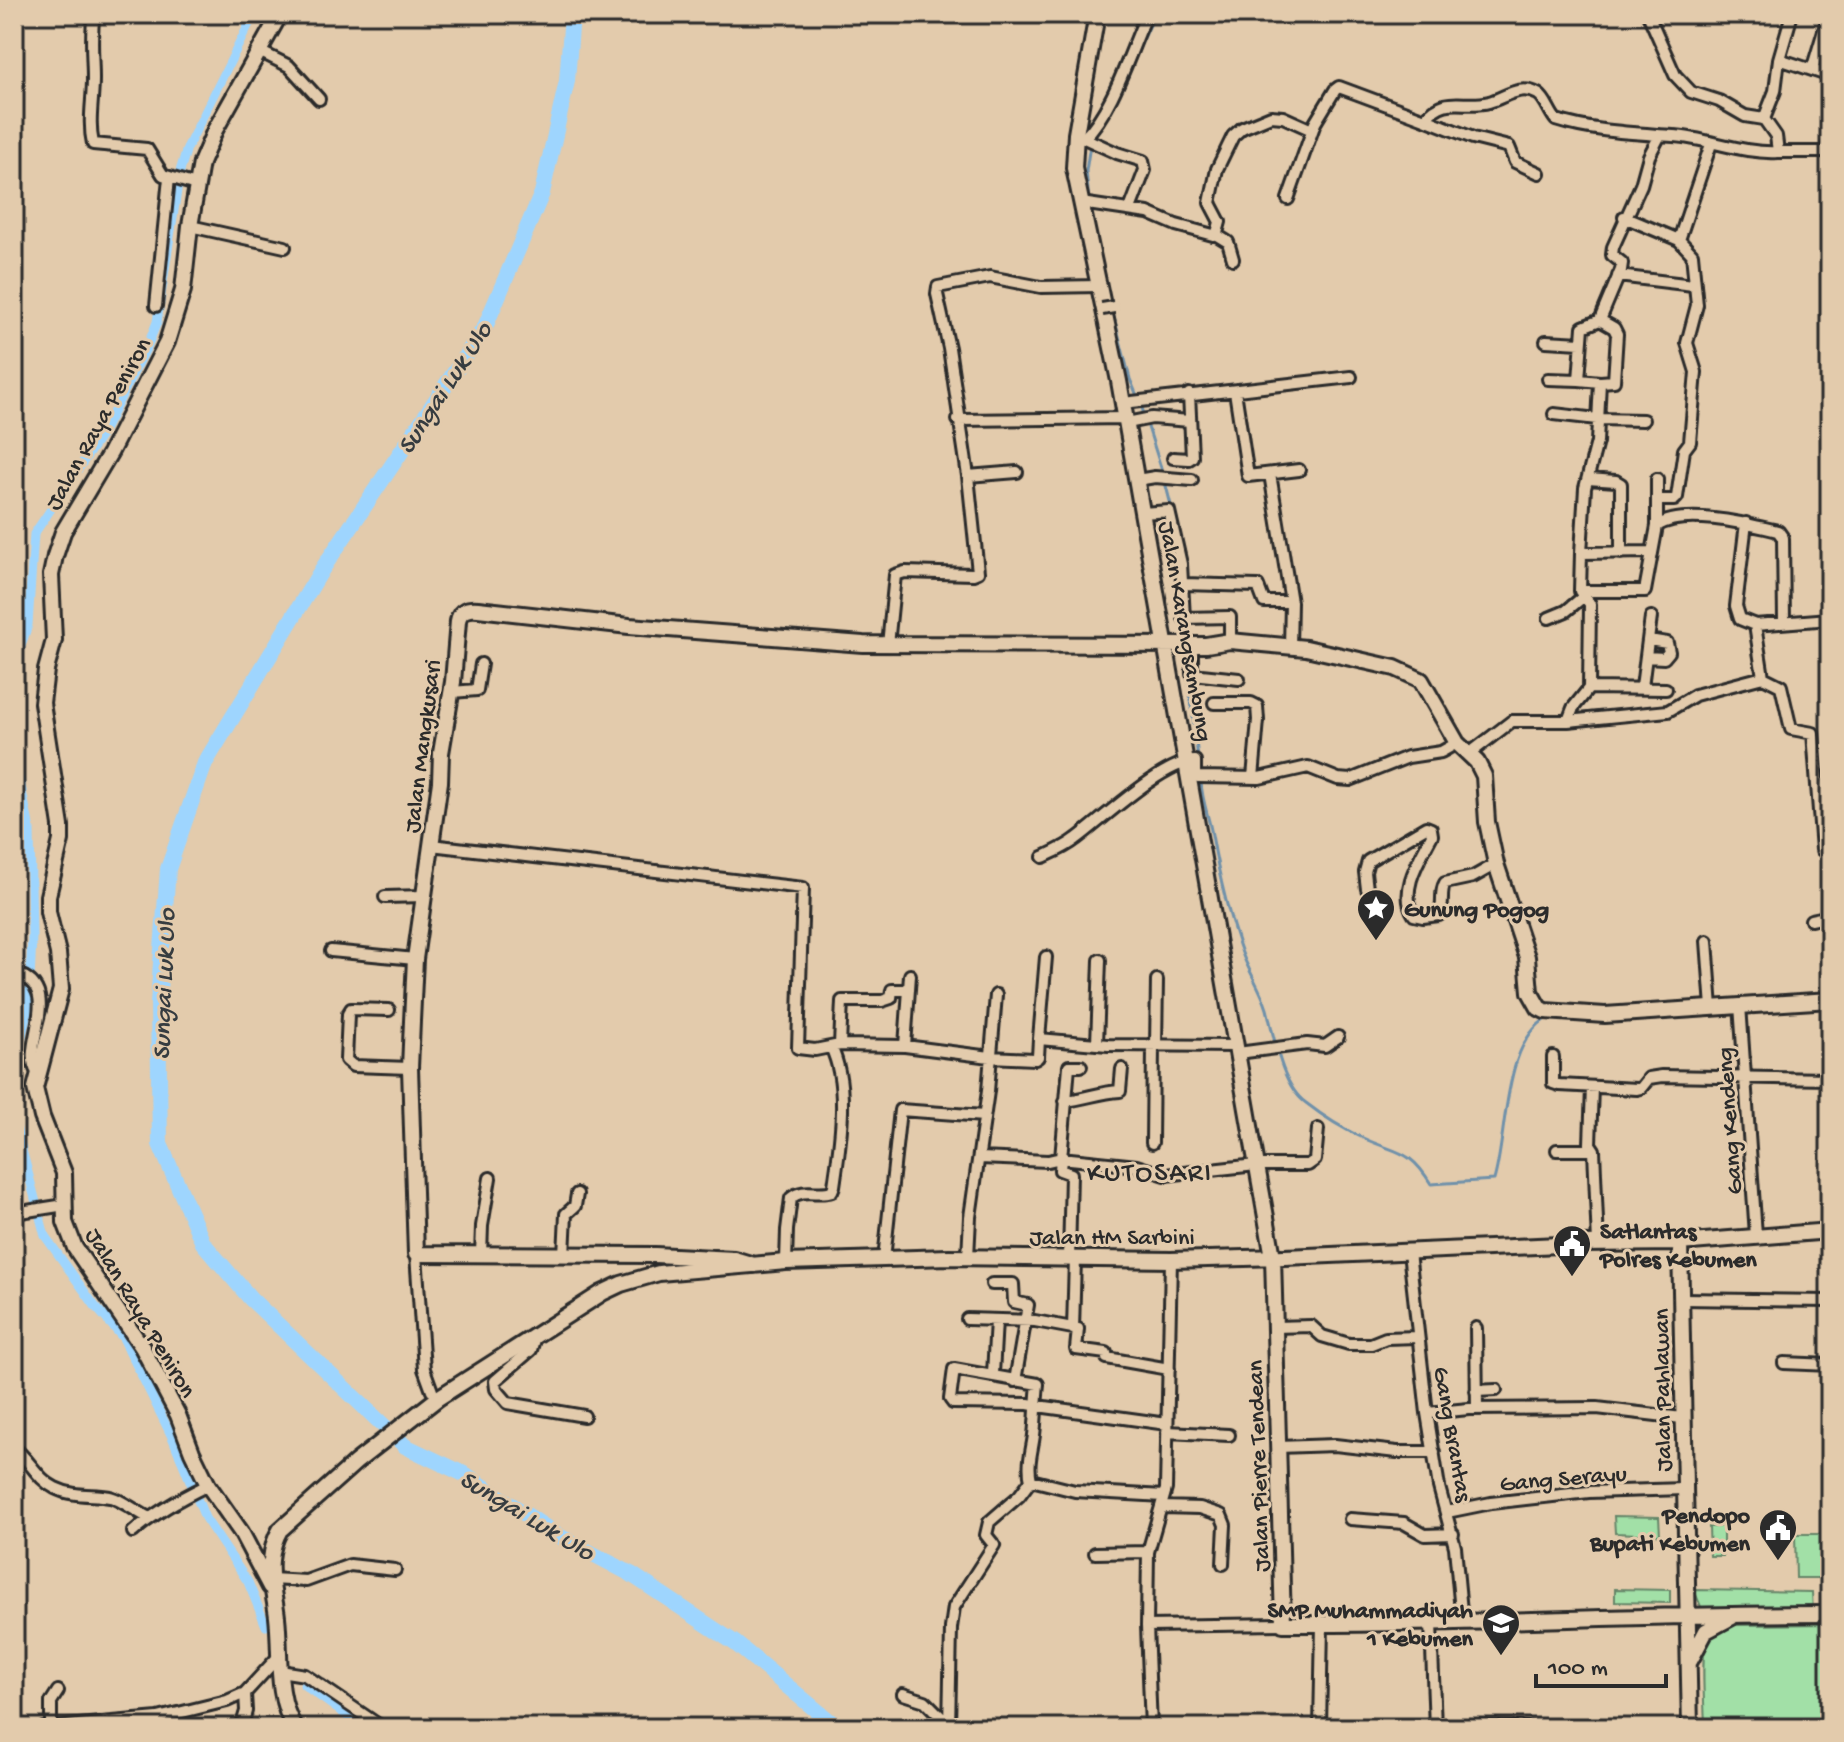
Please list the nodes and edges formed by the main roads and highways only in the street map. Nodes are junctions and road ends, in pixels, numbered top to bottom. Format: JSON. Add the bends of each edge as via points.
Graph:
{"nodes":[{"id":1,"x":280,"y":14,"type":"edge"},
{"id":2,"x":1097,"y":14,"type":"edge"},
{"id":3,"x":1167,"y":645,"type":"junction"},
{"id":4,"x":1830,"y":1000,"type":"edge"},
{"id":5,"x":1830,"y":1231,"type":"edge"},
{"id":6,"x":1680,"y":1243,"type":"junction"},
{"id":7,"x":1273,"y":1257,"type":"junction"},
{"id":8,"x":754,"y":1265,"type":"junction"},
{"id":9,"x":241,"y":1532,"type":"junction"},
{"id":10,"x":274,"y":1540,"type":"junction"},
{"id":11,"x":272,"y":1586,"type":"junction"},
{"id":12,"x":1687,"y":1593,"type":"junction"},
{"id":13,"x":1687,"y":1614,"type":"junction"},
{"id":14,"x":1704,"y":1614,"type":"junction"},
{"id":15,"x":1738,"y":1614,"type":"junction"},
{"id":16,"x":1830,"y":1614,"type":"edge"},
{"id":17,"x":1670,"y":1616,"type":"junction"},
{"id":18,"x":1688,"y":1633,"type":"junction"},
{"id":19,"x":1688,"y":1665,"type":"junction"},
{"id":20,"x":295,"y":1728,"type":"edge"},
{"id":21,"x":1690,"y":1728,"type":"edge"}],
"edges":[{"from":1,"to":9,"type":"main road","name":"Jalan Raya Peniron","via":[[191,183],[183,290],[167,342],[63,532],[51,575],[54,640],[42,703],[61,826],[48,896],[61,989],[35,1088],[64,1173],[65,1222],[75,1248],[142,1347],[178,1415],[201,1488]]},
{"from":2,"to":3,"type":"main road","name":"Jalan Karangsambung","via":[[1086,138],[1074,168],[1087,203],[1099,286],[1132,411],[1137,480]]},
{"from":3,"to":4,"type":"main road","name":"Jalan Mangkusari","via":[[1230,641],[1290,647],[1395,668],[1421,680],[1457,743],[1484,776],[1496,864],[1527,957],[1530,992],[1539,1008],[1605,1015]]},
{"from":3,"to":7,"type":"main road","name":"Jalan Karangsambung"},
{"from":3,"to":8,"type":"main road","name":"Jalan Mangkusari","via":[[888,645],[461,612],[415,959],[410,1068],[416,1254],[719,1258]]},
{"from":5,"to":6,"type":"main road","name":"Jalan HM Sarbini"},
{"from":6,"to":7,"type":"main road","name":"Jalan HM Sarbini"},
{"from":6,"to":12,"type":"main road","name":"Jalan Pahlawan"},
{"from":7,"to":8,"type":"main road","name":"Jalan HM Sarbini","via":[[968,1257]]},
{"from":7,"to":17,"type":"main road","name":"Jalan Pierre Tendean","via":[[1283,1624]]},
{"from":8,"to":10,"type":"main road","name":"Jalan HM Sarbini","via":[[682,1269],[602,1293],[432,1397],[289,1520]]},
{"from":9,"to":10,"type":"main road"},
{"from":9,"to":11,"type":"main road","name":"Jalan Raya Peniron"},
{"from":10,"to":11,"type":"main road"},
{"from":11,"to":20,"type":"main road","via":[[283,1699]]},
{"from":12,"to":13,"type":"main road","name":"Jalan Pahlawan"},
{"from":12,"to":14,"type":"main road"},
{"from":13,"to":14,"type":"main road"},
{"from":13,"to":17,"type":"main road"},
{"from":13,"to":18,"type":"main road","name":"Jalan Pahlawan"},
{"from":14,"to":15,"type":"main road"},
{"from":15,"to":16,"type":"main road"},
{"from":15,"to":19,"type":"main road","via":[[1706,1631]]},
{"from":17,"to":18,"type":"main road"},
{"from":18,"to":19,"type":"main road","name":"Jalan Pahlawan"},
{"from":19,"to":21,"type":"main road","name":"Jalan Pahlawan"}]}
